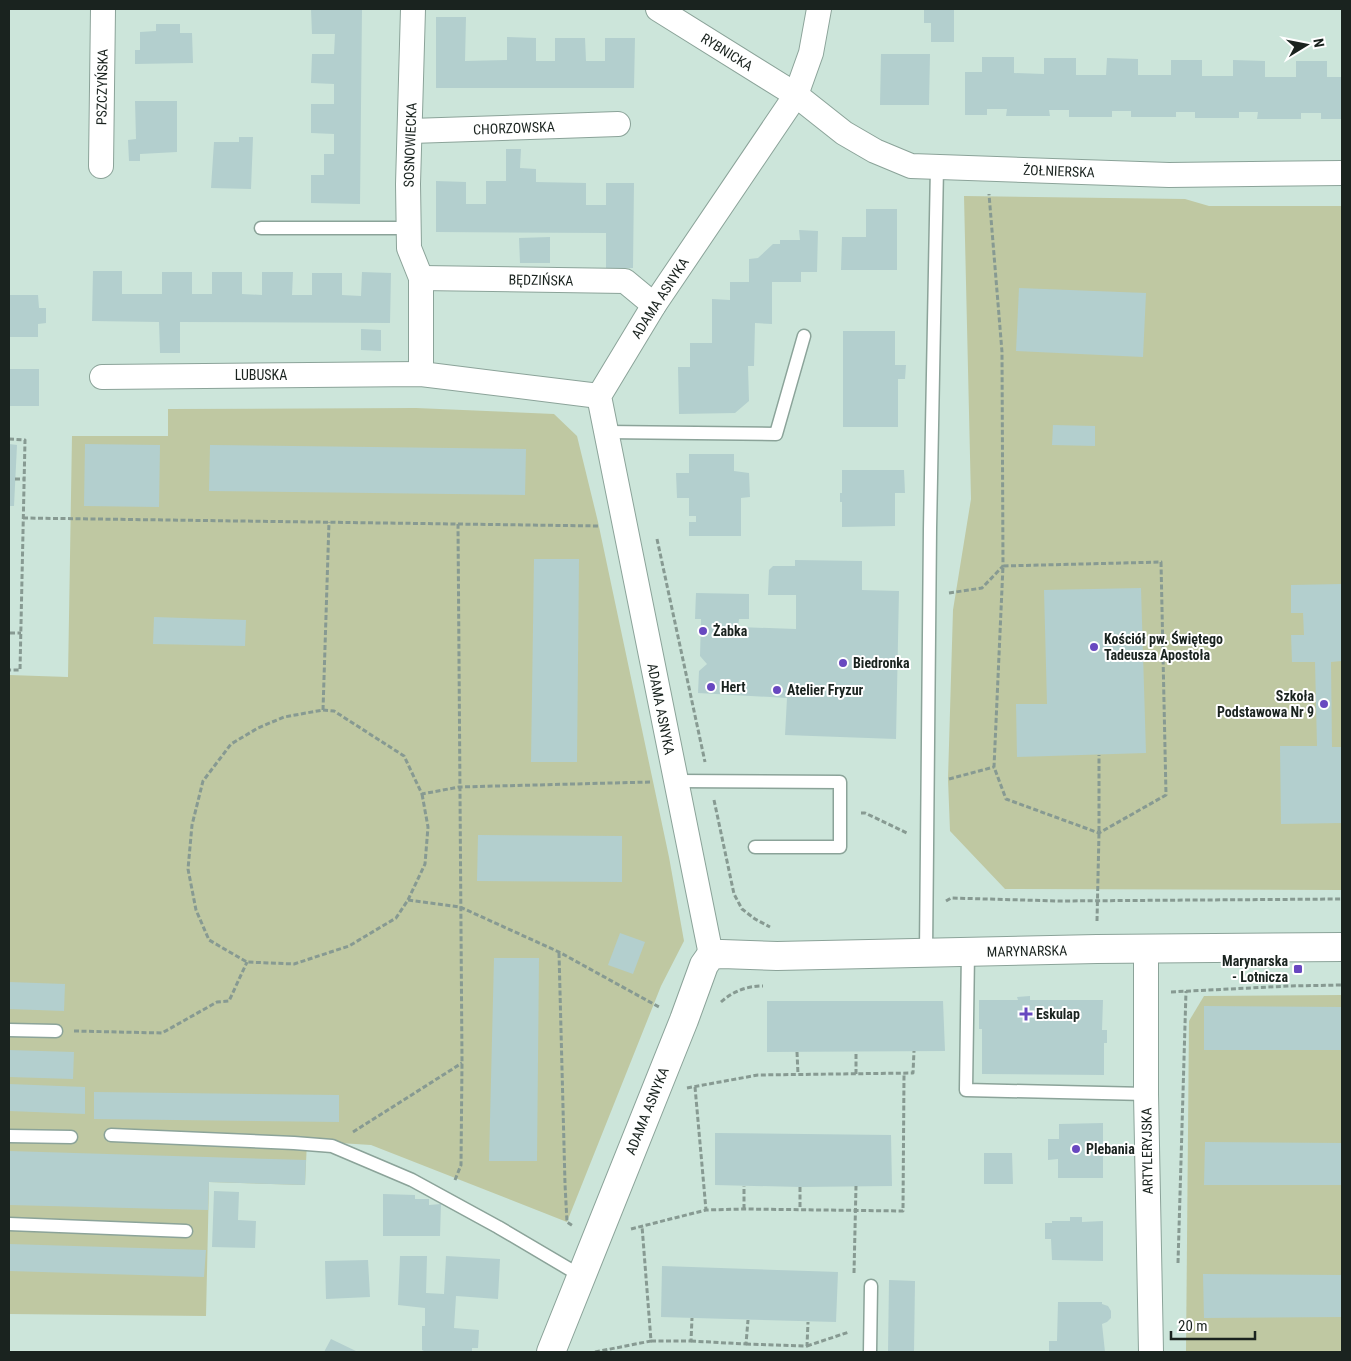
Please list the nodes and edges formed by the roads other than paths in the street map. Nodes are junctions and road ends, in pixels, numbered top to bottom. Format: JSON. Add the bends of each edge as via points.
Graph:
{"nodes":[{"id":1,"x":103,"y":9,"type":"edge"},
{"id":2,"x":413,"y":9,"type":"edge"},
{"id":3,"x":658,"y":9,"type":"edge"},
{"id":4,"x":819,"y":9,"type":"edge"},
{"id":5,"x":796,"y":95,"type":"junction"},
{"id":6,"x":618,"y":124,"type":"dead end"},
{"id":7,"x":411,"y":131,"type":"junction"},
{"id":8,"x":101,"y":166,"type":"dead end"},
{"id":9,"x":937,"y":167,"type":"junction"},
{"id":10,"x":1342,"y":173,"type":"edge"},
{"id":11,"x":260,"y":228,"type":"dead end"},
{"id":12,"x":409,"y":228,"type":"junction"},
{"id":13,"x":421,"y":278,"type":"junction"},
{"id":14,"x":654,"y":305,"type":"junction"},
{"id":15,"x":804,"y":336,"type":"dead end"},
{"id":16,"x":421,"y":374,"type":"junction"},
{"id":17,"x":102,"y":376,"type":"dead end"},
{"id":18,"x":599,"y":396,"type":"junction"},
{"id":19,"x":605,"y":432,"type":"junction"},
{"id":20,"x":676,"y":781,"type":"junction"},
{"id":21,"x":755,"y":847,"type":"dead end"},
{"id":22,"x":1342,"y":947,"type":"edge"},
{"id":23,"x":1146,"y":949,"type":"junction"},
{"id":24,"x":968,"y":952,"type":"junction"},
{"id":25,"x":926,"y":953,"type":"junction"},
{"id":26,"x":711,"y":955,"type":"junction"},
{"id":27,"x":9,"y":1030,"type":"edge"},
{"id":28,"x":56,"y":1031,"type":"road end"},
{"id":29,"x":1146,"y":1094,"type":"junction"},
{"id":30,"x":111,"y":1135,"type":"dead end"},
{"id":31,"x":9,"y":1136,"type":"edge"},
{"id":32,"x":71,"y":1137,"type":"dead end"},
{"id":33,"x":9,"y":1224,"type":"edge"},
{"id":34,"x":186,"y":1231,"type":"dead end"},
{"id":35,"x":581,"y":1276,"type":"junction"},
{"id":36,"x":871,"y":1286,"type":"dead end"},
{"id":37,"x":550,"y":1352,"type":"edge"},
{"id":38,"x":870,"y":1352,"type":"edge"},
{"id":39,"x":1151,"y":1352,"type":"edge"}],
"edges":[{"from":1,"to":8,"type":"street","name":"PSZCZYŃSKA"},
{"from":2,"to":7,"type":"street","name":"SOSNOWIECKA"},
{"from":3,"to":5,"type":"street","name":"RYBNICKA"},
{"from":4,"to":5,"type":"street","name":"ADAMA ASNYKA","via":[[811,53]]},
{"from":5,"to":9,"type":"street","name":"ŻOŁNIERSKA","via":[[844,133],[875,151],[911,166]]},
{"from":5,"to":14,"type":"street","name":"ADAMA ASNYKA"},
{"from":6,"to":7,"type":"street","name":"CHORZOWSKA"},
{"from":7,"to":12,"type":"street","name":"SOSNOWIECKA"},
{"from":9,"to":10,"type":"street","name":"ŻOŁNIERSKA","via":[[1169,175]]},
{"from":9,"to":25,"type":"lane"},
{"from":11,"to":12,"type":"lane"},
{"from":12,"to":13,"type":"street","name":"SOSNOWIECKA","via":[[409,248]]},
{"from":13,"to":14,"type":"street","name":"BĘDZIŃSKA","via":[[625,281]]},
{"from":13,"to":16,"type":"street"},
{"from":14,"to":18,"type":"street","name":"ADAMA ASNYKA"},
{"from":15,"to":19,"type":"lane","via":[[776,434]]},
{"from":16,"to":17,"type":"street","name":"LUBUSKA"},
{"from":16,"to":18,"type":"street","name":"LUBUSKA"},
{"from":18,"to":19,"type":"street","name":"ADAMA ASNYKA"},
{"from":19,"to":20,"type":"street","name":"ADAMA ASNYKA"},
{"from":20,"to":21,"type":"lane","via":[[840,782],[840,847]]},
{"from":20,"to":26,"type":"street","name":"ADAMA ASNYKA"},
{"from":22,"to":23,"type":"street","name":"MARYNARSKA"},
{"from":23,"to":24,"type":"street","name":"MARYNARSKA"},
{"from":23,"to":29,"type":"street","name":"ARTYLERYJSKA"},
{"from":24,"to":25,"type":"street","name":"MARYNARSKA"},
{"from":24,"to":29,"type":"lane","via":[[966,1090]]},
{"from":25,"to":26,"type":"street","name":"MARYNARSKA"},
{"from":26,"to":35,"type":"street","name":"ADAMA ASNYKA","via":[[704,965]]},
{"from":27,"to":28,"type":"lane"},
{"from":29,"to":39,"type":"street","name":"ARTYLERYJSKA"},
{"from":30,"to":35,"type":"lane","via":[[332,1146],[412,1180]]},
{"from":31,"to":32,"type":"lane"},
{"from":33,"to":34,"type":"lane"},
{"from":35,"to":37,"type":"street","name":"ADAMA ASNYKA"},
{"from":36,"to":38,"type":"lane"}]}
